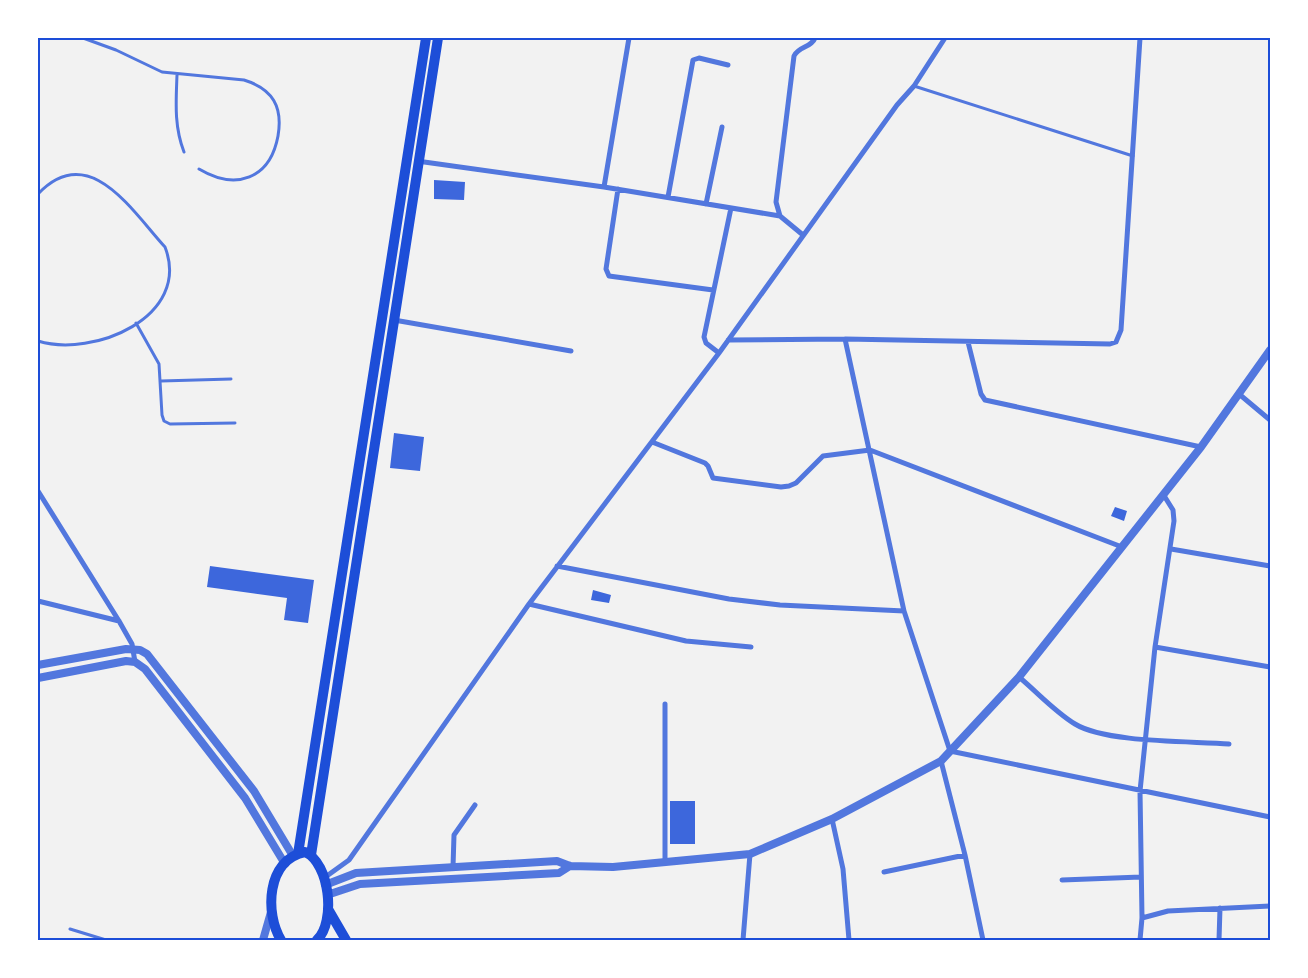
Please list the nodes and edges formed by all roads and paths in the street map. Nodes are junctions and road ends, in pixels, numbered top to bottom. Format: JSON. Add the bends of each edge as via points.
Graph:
{"nodes":[{"id":1,"x":83,"y":38,"type":"edge"},
{"id":2,"x":426,"y":38,"type":"edge"},
{"id":3,"x":438,"y":38,"type":"edge"},
{"id":4,"x":629,"y":38,"type":"edge"},
{"id":5,"x":815,"y":38,"type":"edge"},
{"id":6,"x":945,"y":38,"type":"edge"},
{"id":7,"x":1140,"y":38,"type":"edge"},
{"id":8,"x":728,"y":65,"type":"dead end"},
{"id":9,"x":177,"y":75,"type":"junction"},
{"id":10,"x":914,"y":86,"type":"junction"},
{"id":11,"x":722,"y":127,"type":"dead end"},
{"id":12,"x":184,"y":152,"type":"dead end"},
{"id":13,"x":1134,"y":156,"type":"junction"},
{"id":14,"x":407,"y":159,"type":"junction"},
{"id":15,"x":421,"y":161,"type":"junction"},
{"id":16,"x":199,"y":169,"type":"dead end"},
{"id":17,"x":604,"y":187,"type":"junction"},
{"id":18,"x":618,"y":189,"type":"junction"},
{"id":19,"x":38,"y":194,"type":"edge"},
{"id":20,"x":668,"y":197,"type":"junction"},
{"id":21,"x":706,"y":204,"type":"junction"},
{"id":22,"x":731,"y":208,"type":"junction"},
{"id":23,"x":780,"y":216,"type":"junction"},
{"id":24,"x":803,"y":235,"type":"junction"},
{"id":25,"x":713,"y":290,"type":"junction"},
{"id":26,"x":394,"y":320,"type":"junction"},
{"id":27,"x":136,"y":323,"type":"junction"},
{"id":28,"x":845,"y":339,"type":"junction"},
{"id":29,"x":728,"y":340,"type":"junction"},
{"id":30,"x":38,"y":341,"type":"edge"},
{"id":31,"x":968,"y":342,"type":"junction"},
{"id":32,"x":1270,"y":350,"type":"edge"},
{"id":33,"x":571,"y":351,"type":"dead end"},
{"id":34,"x":719,"y":353,"type":"junction"},
{"id":35,"x":231,"y":379,"type":"dead end"},
{"id":36,"x":161,"y":380,"type":"junction"},
{"id":37,"x":1239,"y":394,"type":"junction"},
{"id":38,"x":1270,"y":420,"type":"edge"},
{"id":39,"x":235,"y":423,"type":"dead end"},
{"id":40,"x":652,"y":442,"type":"junction"},
{"id":41,"x":1201,"y":447,"type":"junction"},
{"id":42,"x":870,"y":450,"type":"junction"},
{"id":43,"x":38,"y":491,"type":"edge"},
{"id":44,"x":1162,"y":493,"type":"junction"},
{"id":45,"x":1122,"y":547,"type":"junction"},
{"id":46,"x":1171,"y":549,"type":"junction"},
{"id":47,"x":557,"y":566,"type":"junction"},
{"id":48,"x":1270,"y":566,"type":"edge"},
{"id":49,"x":38,"y":601,"type":"edge"},
{"id":50,"x":529,"y":604,"type":"junction"},
{"id":51,"x":904,"y":611,"type":"junction"},
{"id":52,"x":119,"y":621,"type":"junction"},
{"id":53,"x":751,"y":648,"type":"dead end"},
{"id":54,"x":1154,"y":648,"type":"junction"},
{"id":55,"x":133,"y":650,"type":"junction"},
{"id":56,"x":136,"y":662,"type":"junction"},
{"id":57,"x":38,"y":665,"type":"edge"},
{"id":58,"x":1270,"y":668,"type":"edge"},
{"id":59,"x":1019,"y":677,"type":"junction"},
{"id":60,"x":38,"y":678,"type":"edge"},
{"id":61,"x":665,"y":704,"type":"dead end"},
{"id":62,"x":1145,"y":738,"type":"junction"},
{"id":63,"x":1229,"y":744,"type":"dead end"},
{"id":64,"x":950,"y":751,"type":"junction"},
{"id":65,"x":941,"y":761,"type":"junction"},
{"id":66,"x":1140,"y":790,"type":"junction"},
{"id":67,"x":475,"y":805,"type":"dead end"},
{"id":68,"x":1270,"y":817,"type":"edge"},
{"id":69,"x":832,"y":818,"type":"junction"},
{"id":70,"x":750,"y":854,"type":"junction"},
{"id":71,"x":296,"y":855,"type":"junction"},
{"id":72,"x":311,"y":855,"type":"junction"},
{"id":73,"x":965,"y":855,"type":"junction"},
{"id":74,"x":665,"y":862,"type":"junction"},
{"id":75,"x":285,"y":864,"type":"junction"},
{"id":76,"x":570,"y":866,"type":"junction"},
{"id":77,"x":453,"y":868,"type":"junction"},
{"id":78,"x":884,"y":872,"type":"dead end"},
{"id":79,"x":1141,"y":877,"type":"junction"},
{"id":80,"x":1062,"y":880,"type":"dead end"},
{"id":81,"x":325,"y":886,"type":"junction"},
{"id":82,"x":1270,"y":906,"type":"edge"},
{"id":83,"x":1220,"y":908,"type":"junction"},
{"id":84,"x":328,"y":909,"type":"junction"},
{"id":85,"x":271,"y":912,"type":"junction"},
{"id":86,"x":1142,"y":918,"type":"junction"},
{"id":87,"x":70,"y":929,"type":"dead end"},
{"id":88,"x":106,"y":940,"type":"edge"},
{"id":89,"x":263,"y":940,"type":"edge"},
{"id":90,"x":281,"y":940,"type":"edge"},
{"id":91,"x":319,"y":940,"type":"edge"},
{"id":92,"x":346,"y":940,"type":"edge"},
{"id":93,"x":743,"y":940,"type":"edge"},
{"id":94,"x":849,"y":940,"type":"edge"},
{"id":95,"x":984,"y":940,"type":"edge"},
{"id":96,"x":1140,"y":940,"type":"edge"},
{"id":97,"x":1219,"y":940,"type":"edge"}],
"edges":[{"from":1,"to":9,"type":"lane","via":[[116,50],[149,68]]},
{"from":2,"to":14,"type":"main road"},
{"from":3,"to":15,"type":"main road"},
{"from":4,"to":17,"type":"street"},
{"from":5,"to":23,"type":"street","via":[[794,56],[776,202]]},
{"from":6,"to":10,"type":"street"},
{"from":7,"to":13,"type":"street"},
{"from":8,"to":20,"type":"street","via":[[699,58],[693,60]]},
{"from":9,"to":12,"type":"lane","via":[[176,117]]},
{"from":9,"to":16,"type":"lane","via":[[244,80],[269,93],[279,108],[280,124],[275,150],[267,165],[256,174],[230,179],[212,177]]},
{"from":10,"to":13,"type":"lane"},
{"from":10,"to":24,"type":"street"},
{"from":11,"to":21,"type":"street"},
{"from":13,"to":31,"type":"street","via":[[1121,330],[1116,342]]},
{"from":14,"to":15,"type":"street"},
{"from":14,"to":71,"type":"main road"},
{"from":15,"to":17,"type":"street"},
{"from":15,"to":26,"type":"main road"},
{"from":17,"to":18,"type":"street"},
{"from":18,"to":20,"type":"street"},
{"from":18,"to":25,"type":"street","via":[[606,269],[609,276]]},
{"from":19,"to":27,"type":"lane","via":[[61,177],[97,178],[106,183],[165,247],[170,275],[165,293],[152,312]]},
{"from":20,"to":21,"type":"street"},
{"from":21,"to":22,"type":"street"},
{"from":22,"to":23,"type":"street"},
{"from":22,"to":25,"type":"street"},
{"from":23,"to":24,"type":"street"},
{"from":24,"to":29,"type":"street"},
{"from":25,"to":34,"type":"street","via":[[704,337],[706,343]]},
{"from":26,"to":33,"type":"street"},
{"from":26,"to":72,"type":"main road"},
{"from":27,"to":30,"type":"lane","via":[[105,339],[81,344]]},
{"from":27,"to":36,"type":"lane","via":[[157,355]]},
{"from":28,"to":29,"type":"street"},
{"from":28,"to":31,"type":"street"},
{"from":28,"to":42,"type":"street"},
{"from":29,"to":34,"type":"street"},
{"from":31,"to":41,"type":"street","via":[[985,400]]},
{"from":32,"to":37,"type":"street"},
{"from":34,"to":40,"type":"street"},
{"from":35,"to":36,"type":"lane"},
{"from":36,"to":39,"type":"lane","via":[[164,421],[170,424]]},
{"from":37,"to":38,"type":"street"},
{"from":37,"to":41,"type":"street"},
{"from":40,"to":42,"type":"street","via":[[705,463],[713,478],[781,487],[796,483],[823,456]]},
{"from":40,"to":47,"type":"street"},
{"from":41,"to":44,"type":"street"},
{"from":42,"to":45,"type":"street"},
{"from":42,"to":51,"type":"street"},
{"from":43,"to":52,"type":"street"},
{"from":44,"to":45,"type":"street"},
{"from":44,"to":46,"type":"street","via":[[1173,510]]},
{"from":45,"to":59,"type":"street"},
{"from":46,"to":48,"type":"street"},
{"from":46,"to":54,"type":"street"},
{"from":47,"to":50,"type":"street"},
{"from":47,"to":51,"type":"street","via":[[729,599]]},
{"from":49,"to":52,"type":"street"},
{"from":50,"to":53,"type":"street","via":[[678,639]]},
{"from":50,"to":81,"type":"street","via":[[349,860]]},
{"from":51,"to":64,"type":"street"},
{"from":52,"to":55,"type":"street"},
{"from":54,"to":58,"type":"street"},
{"from":54,"to":62,"type":"street"},
{"from":55,"to":56,"type":"street"},
{"from":55,"to":57,"type":"street"},
{"from":55,"to":71,"type":"street","via":[[147,654],[254,792]]},
{"from":56,"to":60,"type":"street","via":[[126,661]]},
{"from":56,"to":75,"type":"street","via":[[145,669],[245,798]]},
{"from":59,"to":62,"type":"street","via":[[1074,723],[1092,732]]},
{"from":59,"to":64,"type":"street"},
{"from":61,"to":74,"type":"street"},
{"from":62,"to":63,"type":"street"},
{"from":62,"to":66,"type":"street"},
{"from":64,"to":65,"type":"street"},
{"from":64,"to":66,"type":"street"},
{"from":65,"to":69,"type":"street"},
{"from":65,"to":73,"type":"street"},
{"from":66,"to":68,"type":"street"},
{"from":66,"to":79,"type":"street"},
{"from":67,"to":77,"type":"street","via":[[454,835]]},
{"from":69,"to":70,"type":"street"},
{"from":69,"to":94,"type":"street","via":[[843,869]]},
{"from":70,"to":74,"type":"street"},
{"from":70,"to":93,"type":"street"},
{"from":71,"to":72,"type":"main road","via":[[305,852]]},
{"from":71,"to":75,"type":"main road"},
{"from":72,"to":81,"type":"main road","via":[[320,868]]},
{"from":73,"to":78,"type":"street"},
{"from":73,"to":95,"type":"street"},
{"from":74,"to":76,"type":"street","via":[[613,867]]},
{"from":75,"to":85,"type":"main road","via":[[274,884]]},
{"from":76,"to":77,"type":"street","via":[[557,861]]},
{"from":76,"to":81,"type":"street","via":[[559,873]]},
{"from":77,"to":81,"type":"street","via":[[356,873]]},
{"from":79,"to":80,"type":"street"},
{"from":79,"to":86,"type":"street"},
{"from":81,"to":84,"type":"main road"},
{"from":82,"to":83,"type":"street"},
{"from":83,"to":86,"type":"street","via":[[1168,911]]},
{"from":83,"to":97,"type":"street"},
{"from":84,"to":91,"type":"main road","via":[[325,929]]},
{"from":84,"to":92,"type":"main road"},
{"from":85,"to":89,"type":"street"},
{"from":85,"to":90,"type":"main road"},
{"from":86,"to":96,"type":"street"},
{"from":87,"to":88,"type":"lane"}]}
